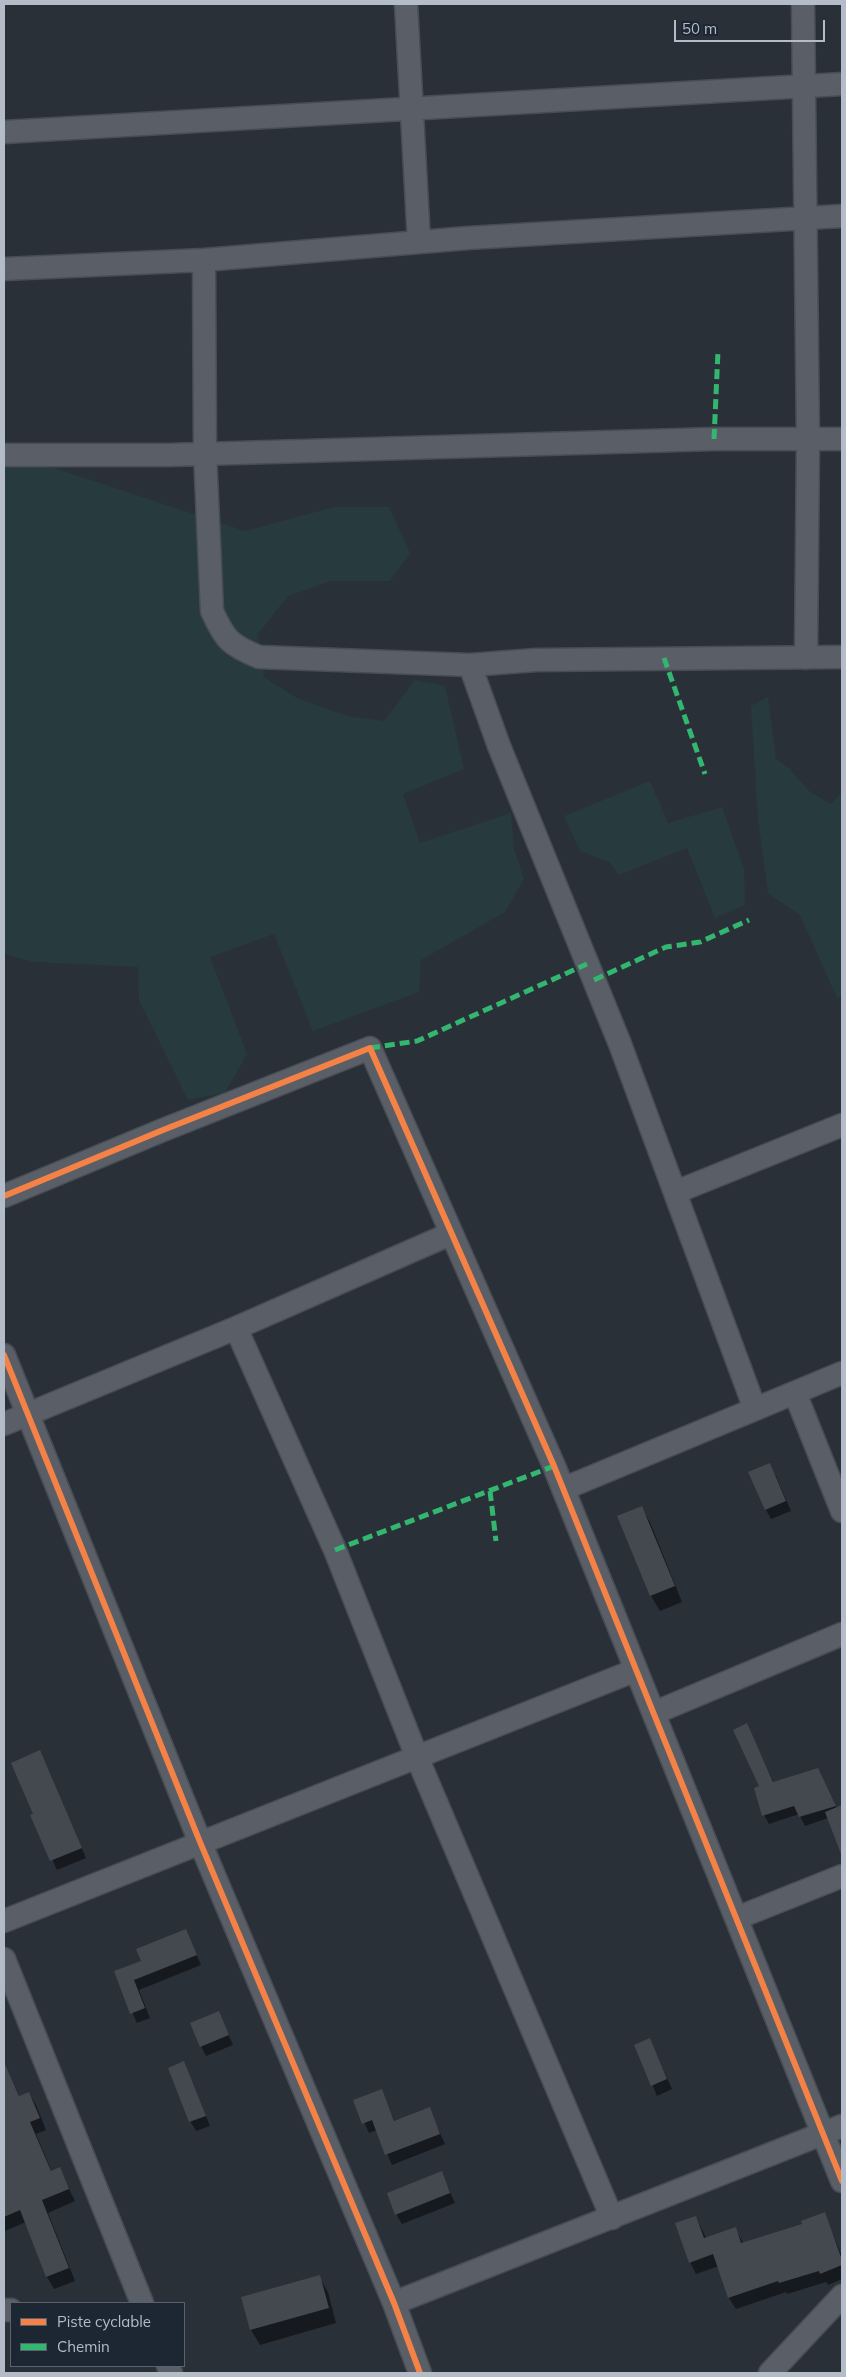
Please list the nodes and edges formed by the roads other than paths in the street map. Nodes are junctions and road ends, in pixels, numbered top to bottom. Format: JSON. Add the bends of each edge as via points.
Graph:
{"nodes":[{"id":1,"x":406,"y":4,"type":"edge"},
{"id":2,"x":803,"y":4,"type":"edge"},
{"id":3,"x":842,"y":84,"type":"edge"},
{"id":4,"x":804,"y":86,"type":"junction"},
{"id":5,"x":413,"y":108,"type":"junction"},
{"id":6,"x":4,"y":132,"type":"edge"},
{"id":7,"x":842,"y":216,"type":"edge"},
{"id":8,"x":804,"y":217,"type":"junction"},
{"id":9,"x":419,"y":242,"type":"junction"},
{"id":10,"x":204,"y":260,"type":"junction"},
{"id":11,"x":4,"y":269,"type":"edge"},
{"id":12,"x":842,"y":439,"type":"edge"},
{"id":13,"x":808,"y":440,"type":"junction"},
{"id":14,"x":205,"y":453,"type":"junction"},
{"id":15,"x":4,"y":455,"type":"edge"},
{"id":16,"x":842,"y":657,"type":"edge"},
{"id":17,"x":806,"y":658,"type":"junction"},
{"id":18,"x":470,"y":665,"type":"junction"},
{"id":19,"x":842,"y":1125,"type":"edge"},
{"id":20,"x":676,"y":1192,"type":"junction"},
{"id":21,"x":4,"y":1196,"type":"edge"},
{"id":22,"x":450,"y":1234,"type":"junction"},
{"id":23,"x":236,"y":1328,"type":"junction"},
{"id":24,"x":4,"y":1355,"type":"edge"},
{"id":25,"x":842,"y":1373,"type":"edge"},
{"id":26,"x":795,"y":1393,"type":"junction"},
{"id":27,"x":755,"y":1409,"type":"junction"},
{"id":28,"x":27,"y":1414,"type":"junction"},
{"id":29,"x":4,"y":1424,"type":"edge"},
{"id":30,"x":563,"y":1489,"type":"junction"},
{"id":31,"x":842,"y":1511,"type":"edge"},
{"id":32,"x":842,"y":1634,"type":"edge"},
{"id":33,"x":636,"y":1670,"type":"junction"},
{"id":34,"x":654,"y":1713,"type":"junction"},
{"id":35,"x":416,"y":1757,"type":"junction"},
{"id":36,"x":200,"y":1842,"type":"junction"},
{"id":37,"x":842,"y":1876,"type":"edge"},
{"id":38,"x":737,"y":1918,"type":"junction"},
{"id":39,"x":4,"y":1921,"type":"edge"},
{"id":40,"x":4,"y":1959,"type":"edge"},
{"id":41,"x":833,"y":2130,"type":"edge"},
{"id":42,"x":842,"y":2181,"type":"edge"},
{"id":43,"x":612,"y":2218,"type":"junction"},
{"id":44,"x":842,"y":2296,"type":"edge"},
{"id":45,"x":142,"y":2302,"type":"edge"},
{"id":46,"x":394,"y":2303,"type":"junction"},
{"id":47,"x":420,"y":2373,"type":"edge"},
{"id":48,"x":770,"y":2373,"type":"edge"}],
"edges":[{"from":1,"to":5,"type":"street"},
{"from":2,"to":4,"type":"street"},
{"from":3,"to":4,"type":"street"},
{"from":4,"to":5,"type":"street"},
{"from":4,"to":8,"type":"street"},
{"from":5,"to":6,"type":"street"},
{"from":5,"to":9,"type":"street"},
{"from":7,"to":8,"type":"street"},
{"from":8,"to":9,"type":"street"},
{"from":8,"to":13,"type":"street"},
{"from":9,"to":10,"type":"street"},
{"from":10,"to":11,"type":"street"},
{"from":10,"to":14,"type":"street"},
{"from":12,"to":13,"type":"street"},
{"from":13,"to":14,"type":"street"},
{"from":13,"to":17,"type":"street"},
{"from":14,"to":15,"type":"street"},
{"from":14,"to":18,"type":"street","via":[[212,611],[222,634],[236,647],[259,657]]},
{"from":16,"to":17,"type":"street"},
{"from":17,"to":18,"type":"street","via":[[536,660]]},
{"from":18,"to":20,"type":"street"},
{"from":19,"to":20,"type":"street"},
{"from":20,"to":27,"type":"street"},
{"from":21,"to":22,"type":"street","via":[[370,1048]]},
{"from":22,"to":23,"type":"street"},
{"from":22,"to":30,"type":"street"},
{"from":23,"to":28,"type":"street"},
{"from":23,"to":35,"type":"street","via":[[335,1550]]},
{"from":24,"to":28,"type":"street"},
{"from":25,"to":26,"type":"street"},
{"from":26,"to":27,"type":"street"},
{"from":26,"to":31,"type":"street"},
{"from":27,"to":30,"type":"street"},
{"from":28,"to":29,"type":"street"},
{"from":28,"to":36,"type":"street"},
{"from":30,"to":33,"type":"street"},
{"from":32,"to":34,"type":"street"},
{"from":33,"to":34,"type":"street"},
{"from":33,"to":35,"type":"street"},
{"from":34,"to":38,"type":"street"},
{"from":35,"to":36,"type":"street"},
{"from":35,"to":43,"type":"street"},
{"from":36,"to":39,"type":"street"},
{"from":36,"to":46,"type":"street"},
{"from":37,"to":38,"type":"street"},
{"from":38,"to":41,"type":"street"},
{"from":40,"to":45,"type":"street"},
{"from":41,"to":42,"type":"street"},
{"from":41,"to":43,"type":"street"},
{"from":43,"to":46,"type":"street"},
{"from":44,"to":48,"type":"street"},
{"from":46,"to":47,"type":"street"}]}
